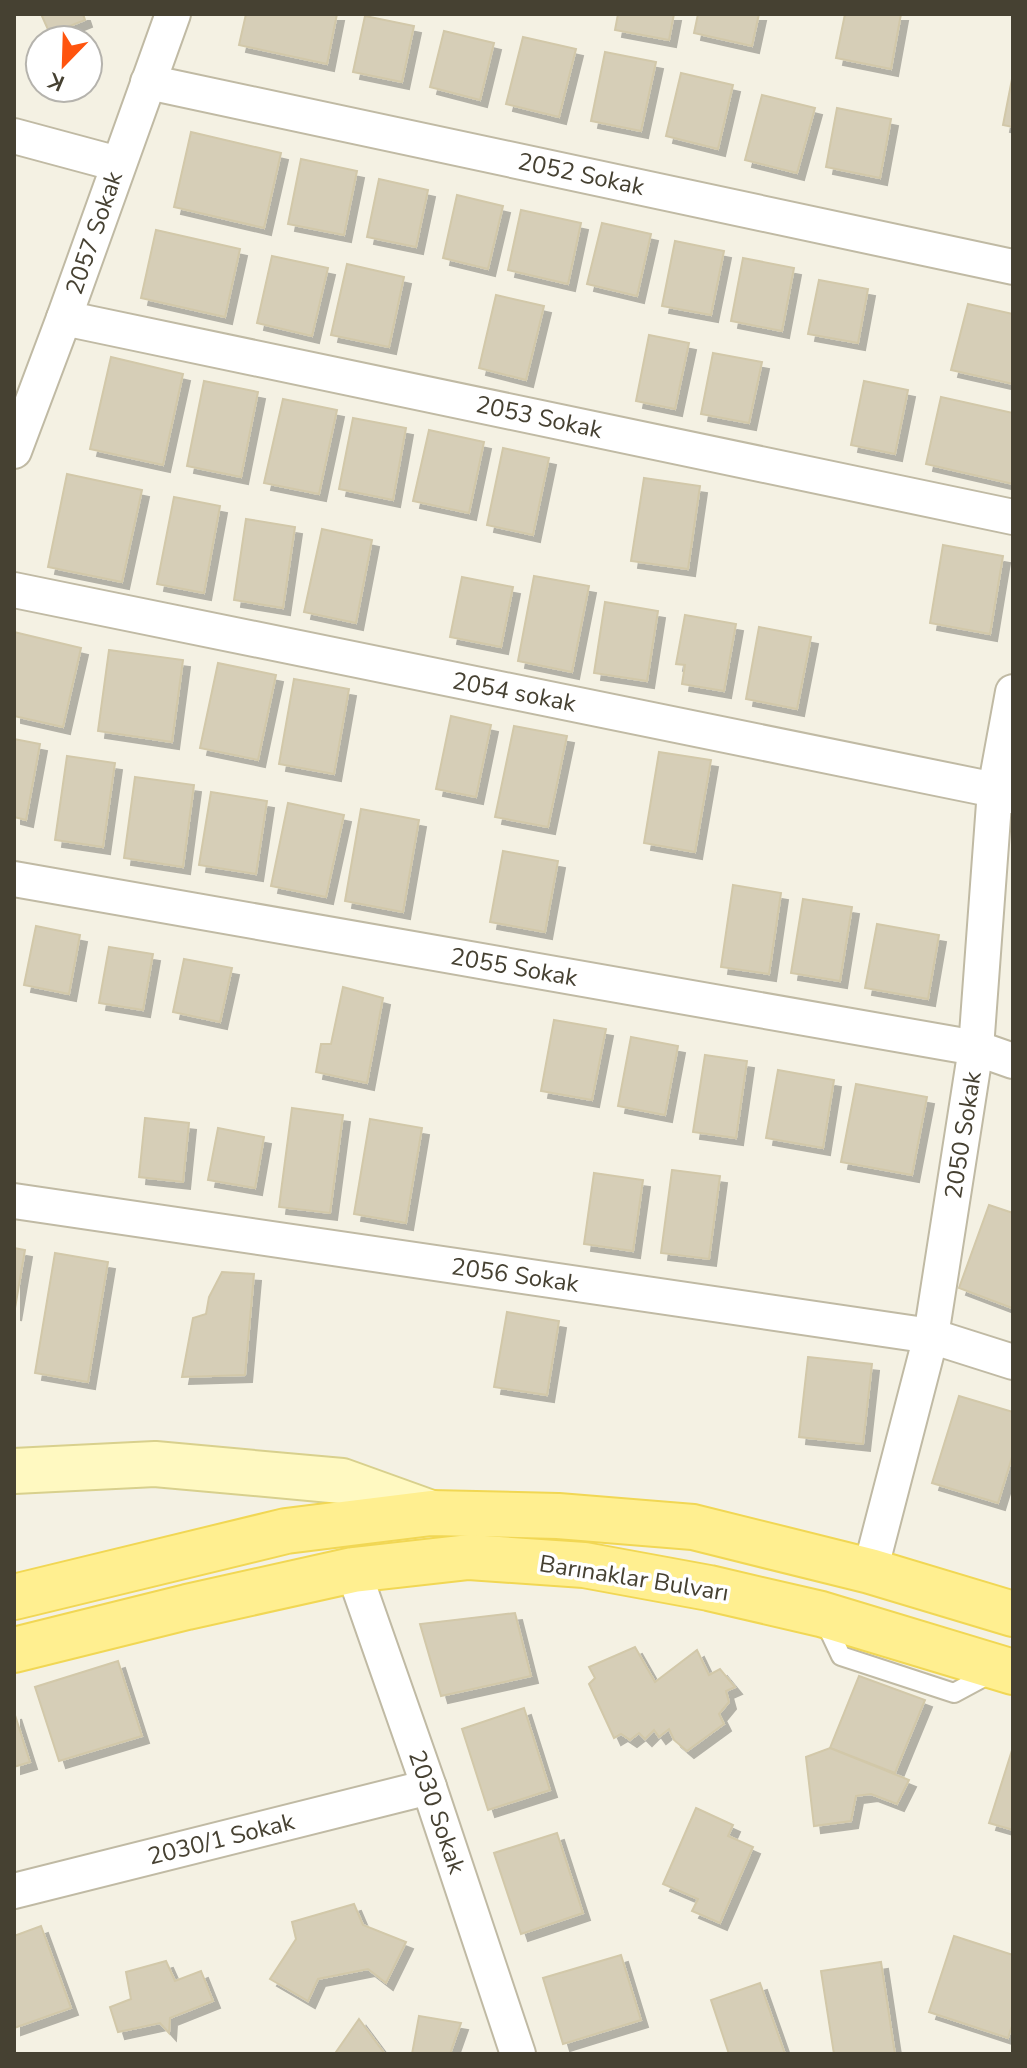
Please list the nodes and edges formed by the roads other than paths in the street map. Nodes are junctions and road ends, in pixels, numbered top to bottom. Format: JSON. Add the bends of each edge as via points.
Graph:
{"nodes":[{"id":1,"x":173,"y":14,"type":"edge"},
{"id":2,"x":148,"y":82,"type":"junction"},
{"id":3,"x":14,"y":136,"type":"edge"},
{"id":4,"x":118,"y":164,"type":"junction"},
{"id":5,"x":1013,"y":267,"type":"edge"},
{"id":6,"x":64,"y":318,"type":"junction"},
{"id":7,"x":14,"y":451,"type":"edge"},
{"id":8,"x":1013,"y":517,"type":"edge"},
{"id":9,"x":14,"y":590,"type":"edge"},
{"id":10,"x":1013,"y":692,"type":"edge"},
{"id":11,"x":1004,"y":793,"type":"edge"},
{"id":12,"x":14,"y":879,"type":"edge"},
{"id":13,"x":976,"y":1048,"type":"junction"},
{"id":14,"x":1013,"y":1061,"type":"edge"},
{"id":15,"x":14,"y":1201,"type":"edge"},
{"id":16,"x":931,"y":1336,"type":"junction"},
{"id":17,"x":1013,"y":1362,"type":"edge"},
{"id":18,"x":14,"y":1471,"type":"edge"},
{"id":19,"x":431,"y":1513,"type":"junction"},
{"id":20,"x":353,"y":1570,"type":"junction"},
{"id":21,"x":870,"y":1571,"type":"junction"},
{"id":22,"x":14,"y":1597,"type":"edge"},
{"id":23,"x":1013,"y":1614,"type":"edge"},
{"id":24,"x":14,"y":1650,"type":"edge"},
{"id":25,"x":1007,"y":1670,"type":"edge"},
{"id":26,"x":429,"y":1787,"type":"junction"},
{"id":27,"x":14,"y":1891,"type":"edge"},
{"id":28,"x":518,"y":2054,"type":"edge"}],
"edges":[{"from":1,"to":2,"type":"street","name":"2057 Sokak"},
{"from":2,"to":4,"type":"street","name":"2057 Sokak"},
{"from":2,"to":5,"type":"street","name":"2052 Sokak"},
{"from":3,"to":4,"type":"street"},
{"from":4,"to":6,"type":"street","name":"2057 Sokak"},
{"from":6,"to":7,"type":"street","name":"2057 Sokak"},
{"from":6,"to":8,"type":"street","name":"2053 Sokak"},
{"from":9,"to":11,"type":"street","name":"2054 sokak"},
{"from":10,"to":11,"type":"street","name":"2050 Sokak"},
{"from":11,"to":13,"type":"street","name":"2050 Sokak"},
{"from":12,"to":13,"type":"street","name":"2055 Sokak"},
{"from":13,"to":14,"type":"street","name":"2055 Sokak"},
{"from":13,"to":16,"type":"street","name":"2050 Sokak"},
{"from":15,"to":16,"type":"street","name":"2056 Sokak"},
{"from":16,"to":17,"type":"street","name":"2056 Sokak"},
{"from":16,"to":21,"type":"street","name":"2050 Sokak"},
{"from":18,"to":19,"type":"street","via":[[155,1464],[342,1481]]},
{"from":19,"to":21,"type":"main road","name":"Barınaklar Bulvarı","via":[[693,1527]]},
{"from":19,"to":22,"type":"main road","name":"Barınaklar Bulvarı","via":[[286,1531]]},
{"from":20,"to":24,"type":"main road","name":"Barınaklar Bulvarı"},
{"from":20,"to":25,"type":"main road","name":"Barınaklar Bulvarı","via":[[469,1557],[584,1565],[821,1614]]},
{"from":20,"to":26,"type":"street","name":"2030 Sokak"},
{"from":21,"to":23,"type":"main road","name":"Barınaklar Bulvarı"},
{"from":26,"to":27,"type":"street","name":"2030/1 Sokak"},
{"from":26,"to":28,"type":"street","name":"2030 Sokak"}]}
